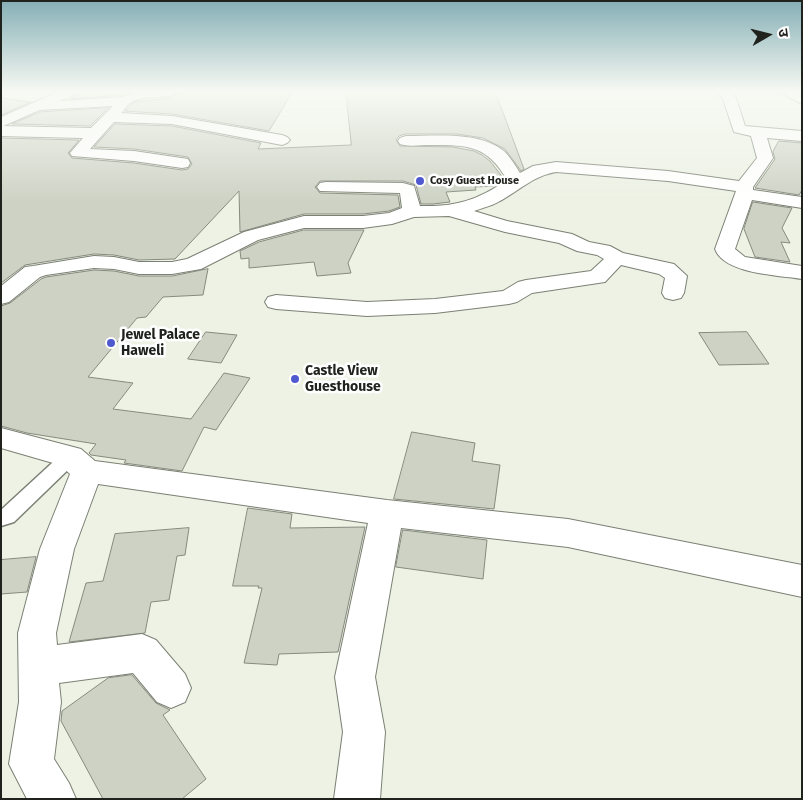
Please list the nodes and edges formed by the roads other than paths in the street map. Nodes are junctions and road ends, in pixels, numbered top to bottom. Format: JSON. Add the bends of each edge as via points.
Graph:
{"nodes":[{"id":1,"x":99,"y":128,"type":"edge"},
{"id":2,"x":218,"y":128,"type":"edge"},
{"id":3,"x":739,"y":128,"type":"edge"},
{"id":4,"x":1,"y":131,"type":"edge"},
{"id":5,"x":95,"y":133,"type":"junction"},
{"id":6,"x":758,"y":134,"type":"junction"},
{"id":7,"x":802,"y":136,"type":"edge"},
{"id":8,"x":282,"y":140,"type":"dead end"},
{"id":9,"x":406,"y":142,"type":"dead end"},
{"id":10,"x":182,"y":163,"type":"dead end"},
{"id":11,"x":517,"y":183,"type":"junction"},
{"id":12,"x":326,"y":187,"type":"dead end"},
{"id":13,"x":744,"y":190,"type":"junction"},
{"id":14,"x":802,"y":203,"type":"edge"},
{"id":15,"x":412,"y":211,"type":"junction"},
{"id":16,"x":451,"y":211,"type":"junction"},
{"id":17,"x":616,"y":258,"type":"junction"},
{"id":18,"x":802,"y":273,"type":"edge"},
{"id":19,"x":673,"y":293,"type":"dead end"},
{"id":20,"x":1,"y":297,"type":"edge"},
{"id":21,"x":276,"y":302,"type":"dead end"},
{"id":22,"x":1,"y":438,"type":"edge"},
{"id":23,"x":78,"y":464,"type":"junction"},
{"id":24,"x":387,"y":513,"type":"junction"},
{"id":25,"x":1,"y":518,"type":"edge"},
{"id":26,"x":802,"y":581,"type":"edge"},
{"id":27,"x":39,"y":666,"type":"junction"},
{"id":28,"x":171,"y":688,"type":"dead end"},
{"id":29,"x":53,"y":799,"type":"edge"},
{"id":30,"x":357,"y":799,"type":"edge"}],
"edges":[{"from":1,"to":5,"type":"street"},
{"from":2,"to":8,"type":"street"},
{"from":3,"to":6,"type":"street"},
{"from":4,"to":5,"type":"street"},
{"from":5,"to":10,"type":"street","via":[[78,153]]},
{"from":6,"to":7,"type":"street"},
{"from":6,"to":13,"type":"street","via":[[765,158]]},
{"from":9,"to":11,"type":"street","via":[[482,146],[505,162]]},
{"from":11,"to":13,"type":"street","via":[[540,170],[556,167],[668,176]]},
{"from":11,"to":16,"type":"street","via":[[493,198]]},
{"from":12,"to":15,"type":"street","via":[[403,188],[408,190]]},
{"from":13,"to":14,"type":"street"},
{"from":13,"to":18,"type":"street","via":[[727,254],[740,262]]},
{"from":15,"to":16,"type":"street"},
{"from":15,"to":20,"type":"street","via":[[376,220],[288,226],[251,236],[205,260],[179,267],[139,268],[94,262],[46,269],[33,272]]},
{"from":16,"to":17,"type":"street","via":[[565,238],[584,247],[603,250]]},
{"from":17,"to":19,"type":"street","via":[[672,272],[677,278]]},
{"from":17,"to":21,"type":"street","via":[[597,277],[526,287],[509,297],[455,304],[367,309]]},
{"from":22,"to":23,"type":"street"},
{"from":23,"to":24,"type":"street"},
{"from":23,"to":25,"type":"lane","via":[[7,517]]},
{"from":23,"to":27,"type":"street","via":[[37,632]]},
{"from":24,"to":26,"type":"street","via":[[568,534]]},
{"from":24,"to":30,"type":"street","via":[[355,677],[364,732]]},
{"from":27,"to":28,"type":"street","via":[[142,654]]},
{"from":27,"to":29,"type":"street","via":[[40,702],[31,764]]}]}
